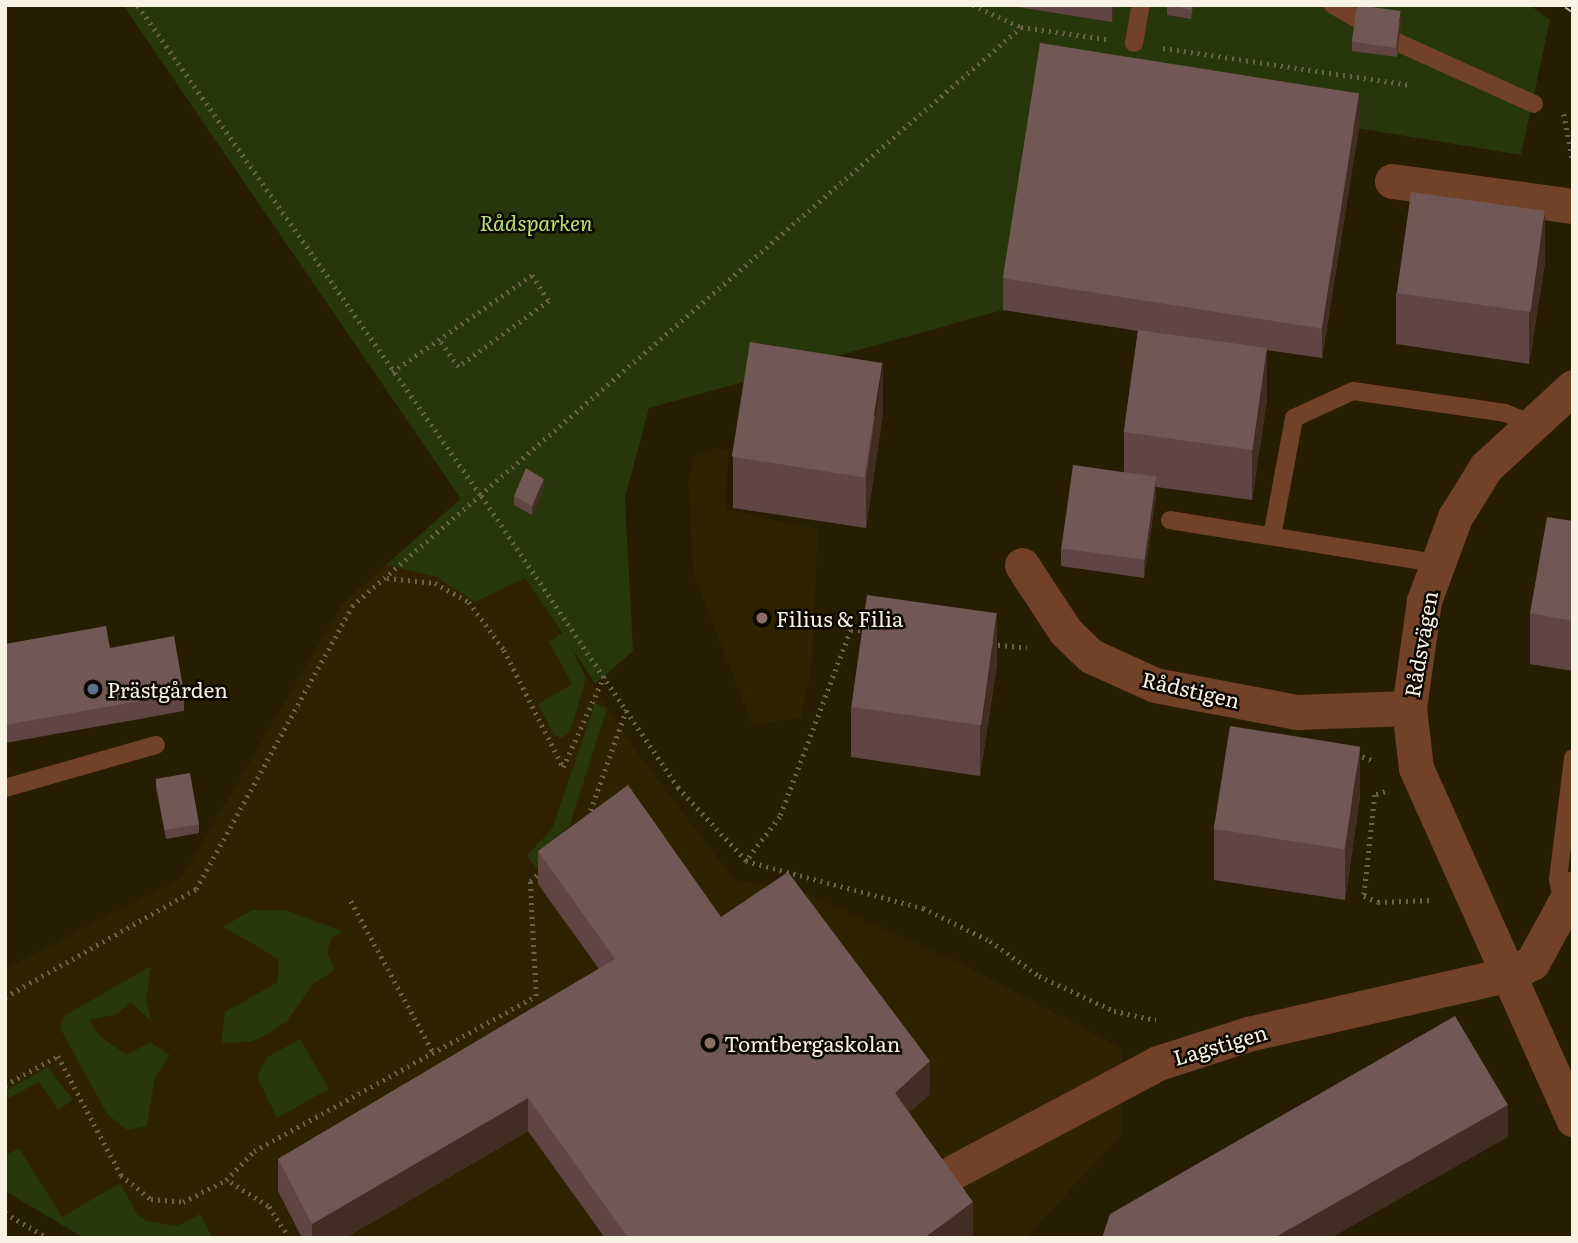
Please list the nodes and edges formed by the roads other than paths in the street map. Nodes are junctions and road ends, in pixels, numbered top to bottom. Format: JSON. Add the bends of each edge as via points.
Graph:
{"nodes":[{"id":1,"x":1141,"y":5,"type":"edge"},
{"id":2,"x":1333,"y":5,"type":"edge"},
{"id":3,"x":1134,"y":43,"type":"road end"},
{"id":4,"x":1534,"y":104,"type":"road end"},
{"id":5,"x":1392,"y":181,"type":"dead end"},
{"id":6,"x":1573,"y":206,"type":"edge"},
{"id":7,"x":1573,"y":387,"type":"edge"},
{"id":8,"x":1530,"y":423,"type":"junction"},
{"id":9,"x":1170,"y":520,"type":"dead end"},
{"id":10,"x":1272,"y":536,"type":"junction"},
{"id":11,"x":1436,"y":563,"type":"junction"},
{"id":12,"x":1022,"y":565,"type":"dead end"},
{"id":13,"x":1409,"y":708,"type":"junction"},
{"id":14,"x":156,"y":745,"type":"dead end"},
{"id":15,"x":1573,"y":758,"type":"edge"},
{"id":16,"x":5,"y":788,"type":"edge"},
{"id":17,"x":1567,"y":894,"type":"edge"},
{"id":18,"x":1506,"y":975,"type":"junction"},
{"id":19,"x":1573,"y":1119,"type":"edge"},
{"id":20,"x":955,"y":1171,"type":"edge"}],
"edges":[{"from":1,"to":3,"type":"lane"},
{"from":2,"to":4,"type":"lane","via":[[1399,43]]},
{"from":5,"to":6,"type":"street"},
{"from":7,"to":8,"type":"street","name":"Rådsvägen"},
{"from":8,"to":10,"type":"lane","via":[[1505,414],[1353,391],[1294,418]]},
{"from":8,"to":11,"type":"street","name":"Rådsvägen","via":[[1468,492]]},
{"from":9,"to":10,"type":"lane"},
{"from":10,"to":11,"type":"lane"},
{"from":11,"to":13,"type":"street","name":"Rådsvägen","via":[[1414,654]]},
{"from":12,"to":13,"type":"street","name":"Rådstigen","via":[[1065,631],[1091,656],[1155,685],[1297,712]]},
{"from":13,"to":18,"type":"street","name":"Rådsvägen","via":[[1416,768]]},
{"from":14,"to":16,"type":"lane"},
{"from":15,"to":17,"type":"lane","via":[[1558,878]]},
{"from":17,"to":18,"type":"street","via":[[1532,963]]},
{"from":18,"to":19,"type":"street","name":"Rådsvägen"},
{"from":18,"to":20,"type":"street","name":"Lagstigen","via":[[1248,1034],[1158,1063]]}]}
